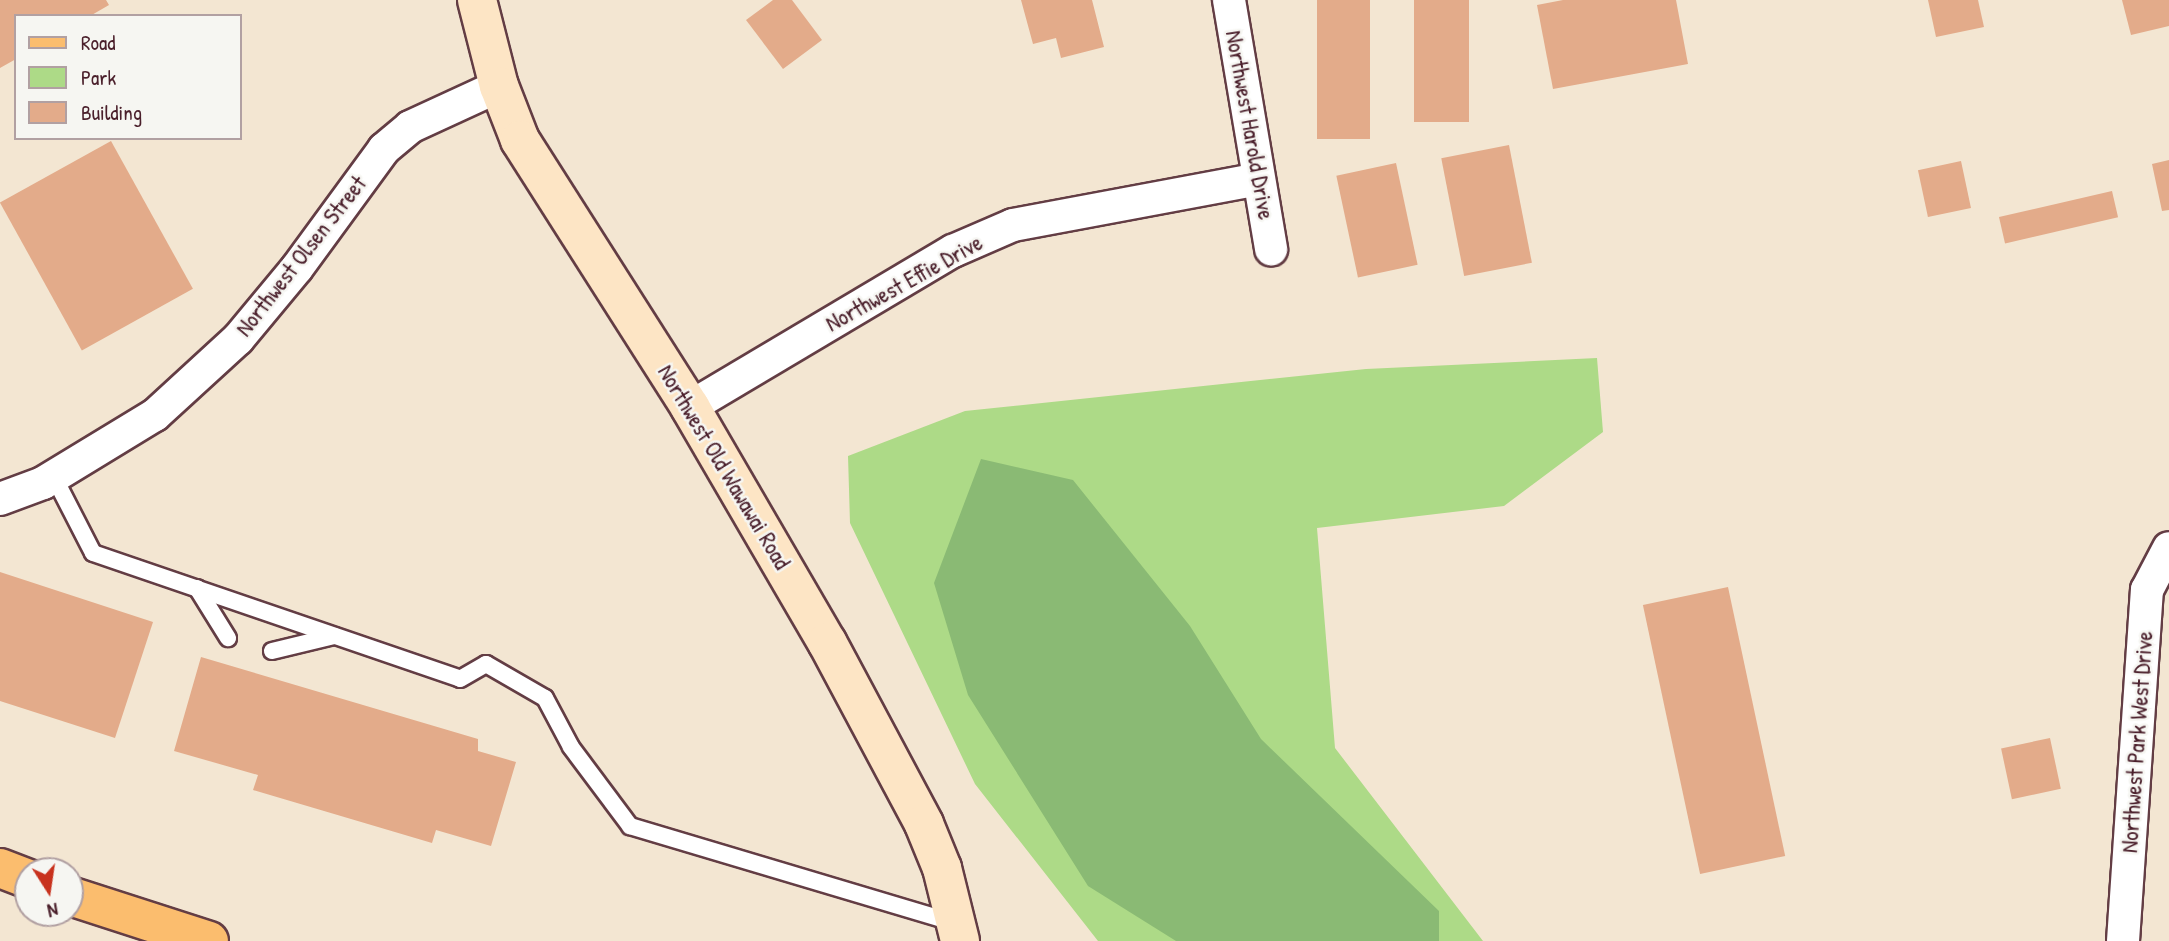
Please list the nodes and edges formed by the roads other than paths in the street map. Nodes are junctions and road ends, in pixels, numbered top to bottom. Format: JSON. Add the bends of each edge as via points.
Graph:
{"nodes":[{"id":1,"x":477,"y":0,"type":"edge"},
{"id":2,"x":1229,"y":0,"type":"edge"},
{"id":3,"x":499,"y":86,"type":"junction"},
{"id":4,"x":1258,"y":179,"type":"junction"},
{"id":5,"x":1271,"y":250,"type":"dead end"},
{"id":6,"x":690,"y":407,"type":"junction"},
{"id":7,"x":54,"y":477,"type":"junction"},
{"id":8,"x":0,"y":499,"type":"edge"},
{"id":9,"x":2169,"y":548,"type":"edge"},
{"id":10,"x":197,"y":588,"type":"junction"},
{"id":11,"x":335,"y":635,"type":"junction"},
{"id":12,"x":228,"y":638,"type":"dead end"},
{"id":13,"x":272,"y":651,"type":"dead end"},
{"id":14,"x":84,"y":901,"type":"edge"},
{"id":15,"x":959,"y":933,"type":"edge"},
{"id":16,"x":209,"y":941,"type":"edge"},
{"id":17,"x":2123,"y":941,"type":"edge"}],
"edges":[{"from":1,"to":3,"type":"main road","name":"Northwest Old Wawawai Road"},
{"from":2,"to":4,"type":"street","name":"Northwest Harold Drive"},
{"from":3,"to":6,"type":"main road","name":"Northwest Old Wawawai Road","via":[[526,150]]},
{"from":3,"to":7,"type":"street","name":"Northwest Olsen Street","via":[[410,127],[384,149],[297,268],[238,339],[155,415]]},
{"from":4,"to":5,"type":"street","name":"Northwest Harold Drive"},
{"from":4,"to":6,"type":"street","name":"Northwest Effie Drive","via":[[1013,225],[953,251]]},
{"from":6,"to":15,"type":"main road","name":"Northwest Old Wawawai Road","via":[[827,642],[924,824],[943,868]]},
{"from":7,"to":8,"type":"street","name":"Northwest Olsen Street"},
{"from":7,"to":10,"type":"lane","via":[[93,553]]},
{"from":9,"to":17,"type":"street","name":"Northwest Park West Drive","via":[[2147,590]]},
{"from":10,"to":11,"type":"lane"},
{"from":10,"to":12,"type":"lane"},
{"from":11,"to":13,"type":"lane"},
{"from":11,"to":15,"type":"lane","via":[[460,678],[486,664],[545,698],[571,747],[630,825]]},
{"from":14,"to":16,"type":"main road"}]}
